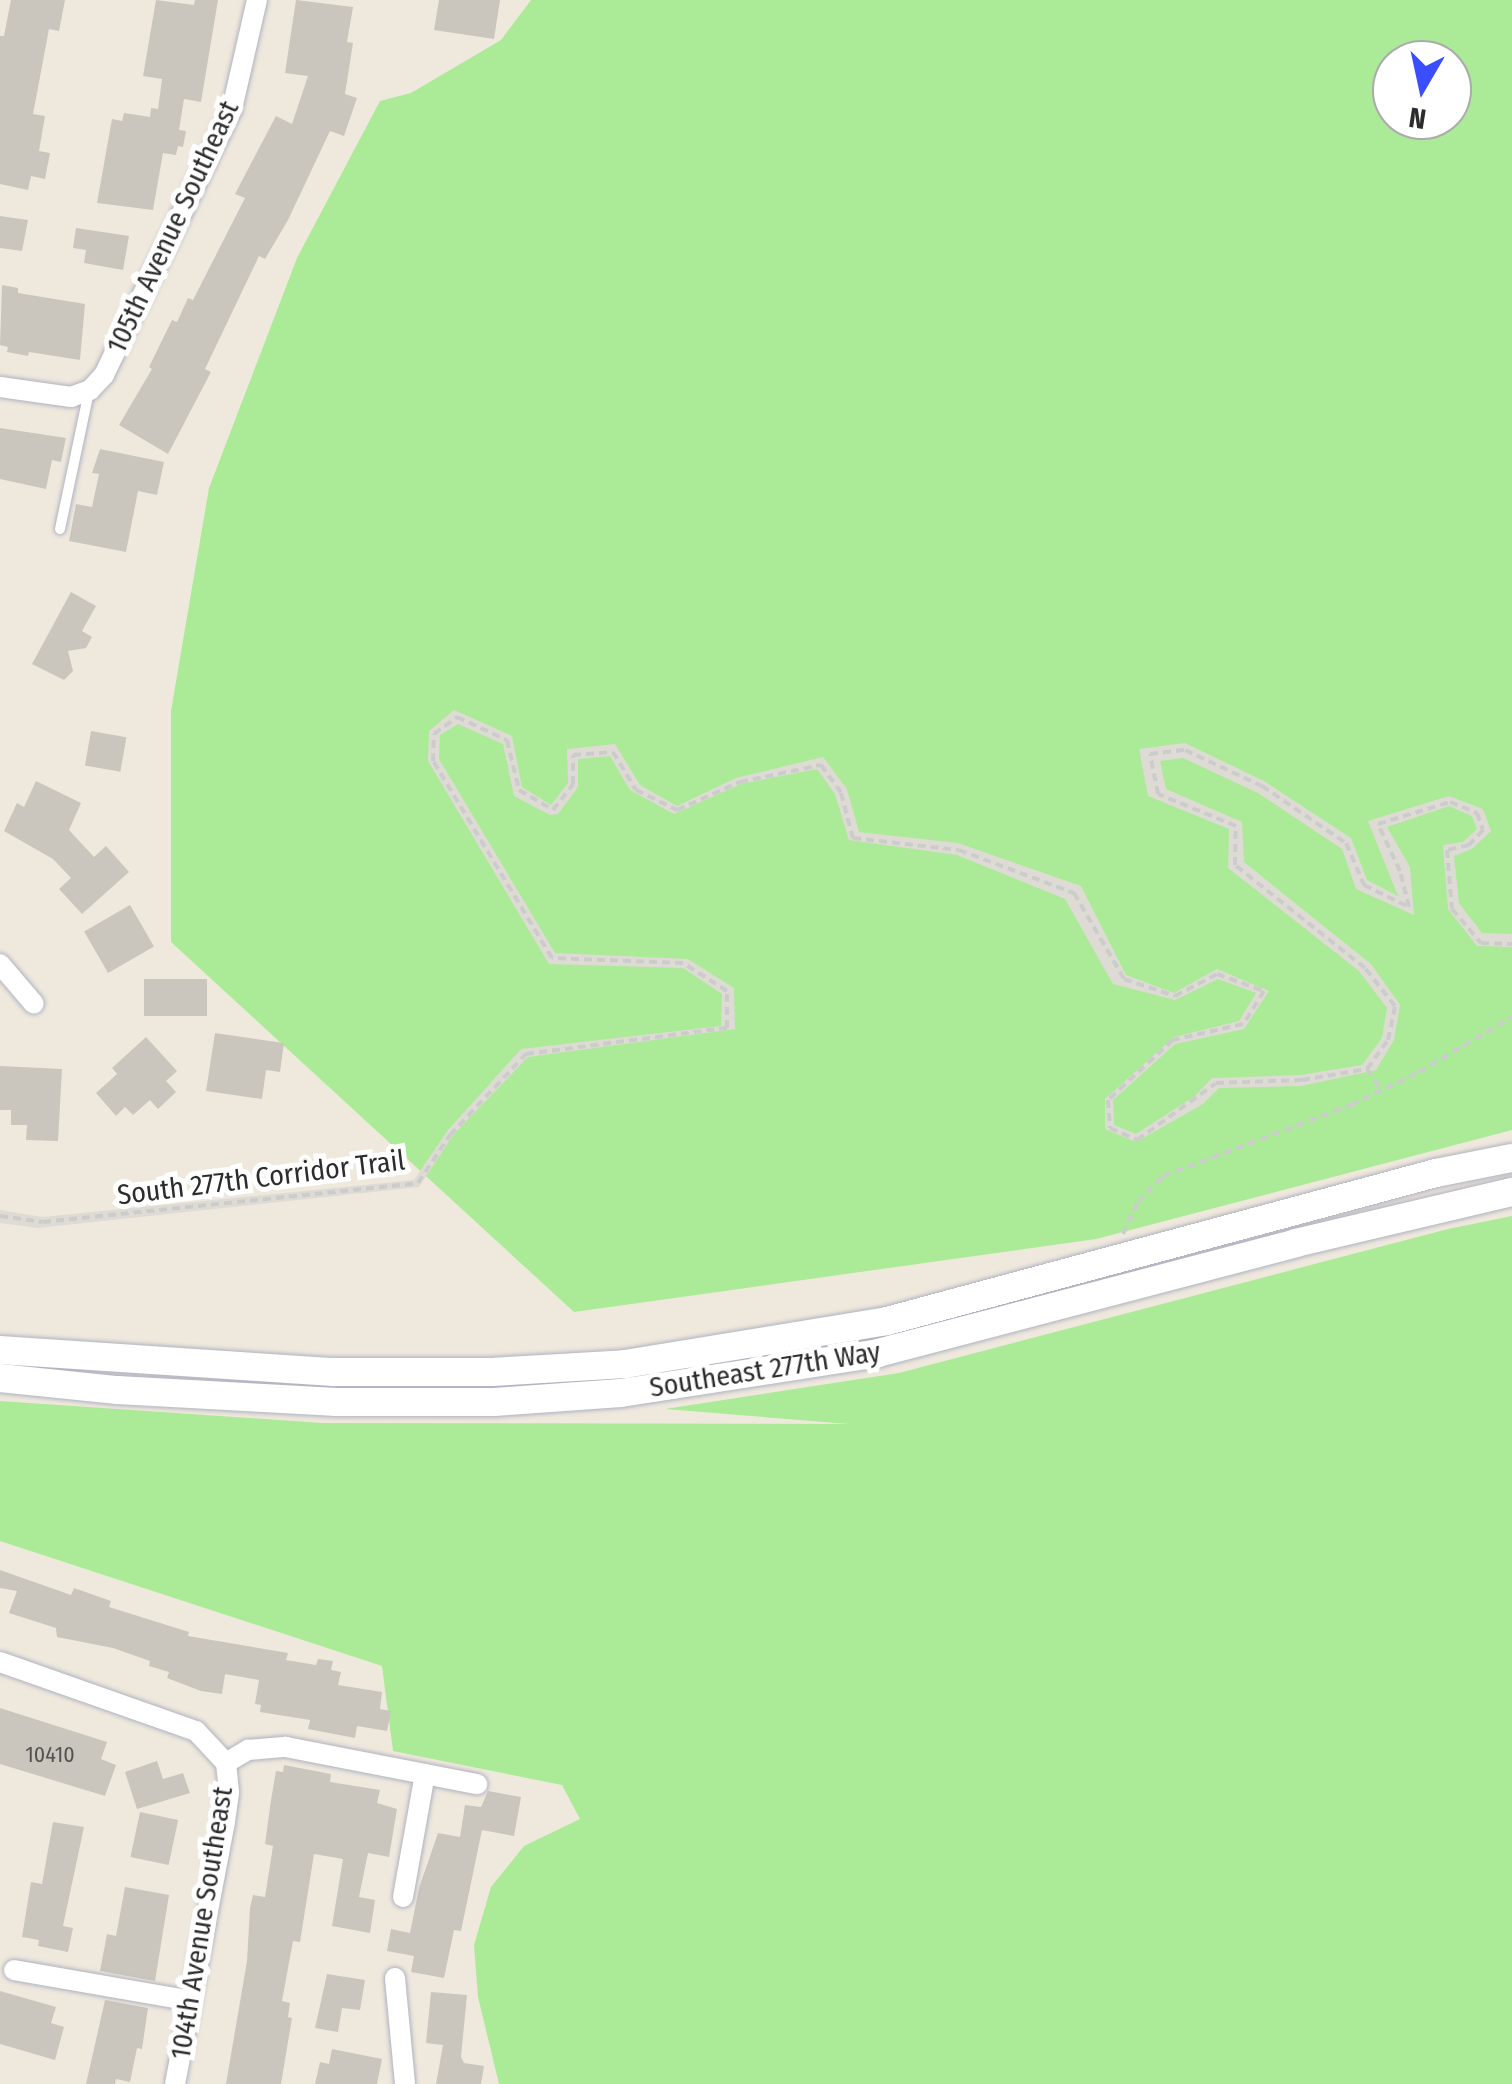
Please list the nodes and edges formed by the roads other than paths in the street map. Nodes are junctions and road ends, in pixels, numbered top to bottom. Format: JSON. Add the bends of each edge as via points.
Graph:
{"nodes":[{"id":1,"x":257,"y":0,"type":"edge"},
{"id":2,"x":0,"y":387,"type":"edge"},
{"id":3,"x":90,"y":390,"type":"junction"},
{"id":4,"x":60,"y":528,"type":"dead end"},
{"id":5,"x":0,"y":964,"type":"edge"},
{"id":6,"x":34,"y":1004,"type":"dead end"},
{"id":7,"x":1512,"y":1158,"type":"edge"},
{"id":8,"x":1512,"y":1192,"type":"edge"},
{"id":9,"x":0,"y":1347,"type":"edge"},
{"id":10,"x":0,"y":1378,"type":"edge"},
{"id":11,"x":0,"y":1662,"type":"edge"},
{"id":12,"x":226,"y":1762,"type":"junction"},
{"id":13,"x":425,"y":1774,"type":"junction"},
{"id":14,"x":477,"y":1784,"type":"dead end"},
{"id":15,"x":403,"y":1896,"type":"dead end"},
{"id":16,"x":14,"y":1970,"type":"dead end"},
{"id":17,"x":395,"y":1978,"type":"dead end"},
{"id":18,"x":191,"y":2001,"type":"junction"},
{"id":19,"x":175,"y":2084,"type":"edge"},
{"id":20,"x":405,"y":2084,"type":"edge"}],
"edges":[{"from":1,"to":3,"type":"street","name":"105th Avenue Southeast","via":[[242,76],[218,142],[104,374]]},
{"from":2,"to":3,"type":"street","via":[[51,397]]},
{"from":3,"to":4,"type":"lane"},
{"from":5,"to":6,"type":"street"},
{"from":7,"to":9,"type":"main road","name":"Southeast 277th Way","via":[[887,1321],[625,1364],[333,1372]]},
{"from":8,"to":10,"type":"main road","name":"Southeast 277th Way","via":[[878,1353],[640,1391],[494,1402],[337,1402]]},
{"from":11,"to":12,"type":"street","via":[[196,1732]]},
{"from":12,"to":13,"type":"street","via":[[248,1750],[286,1747]]},
{"from":12,"to":18,"type":"street","name":"104th Avenue Southeast","via":[[225,1822]]},
{"from":13,"to":14,"type":"street"},
{"from":13,"to":15,"type":"street"},
{"from":16,"to":18,"type":"street"},
{"from":17,"to":20,"type":"street"},
{"from":18,"to":19,"type":"street","name":"104th Avenue Southeast"}]}
